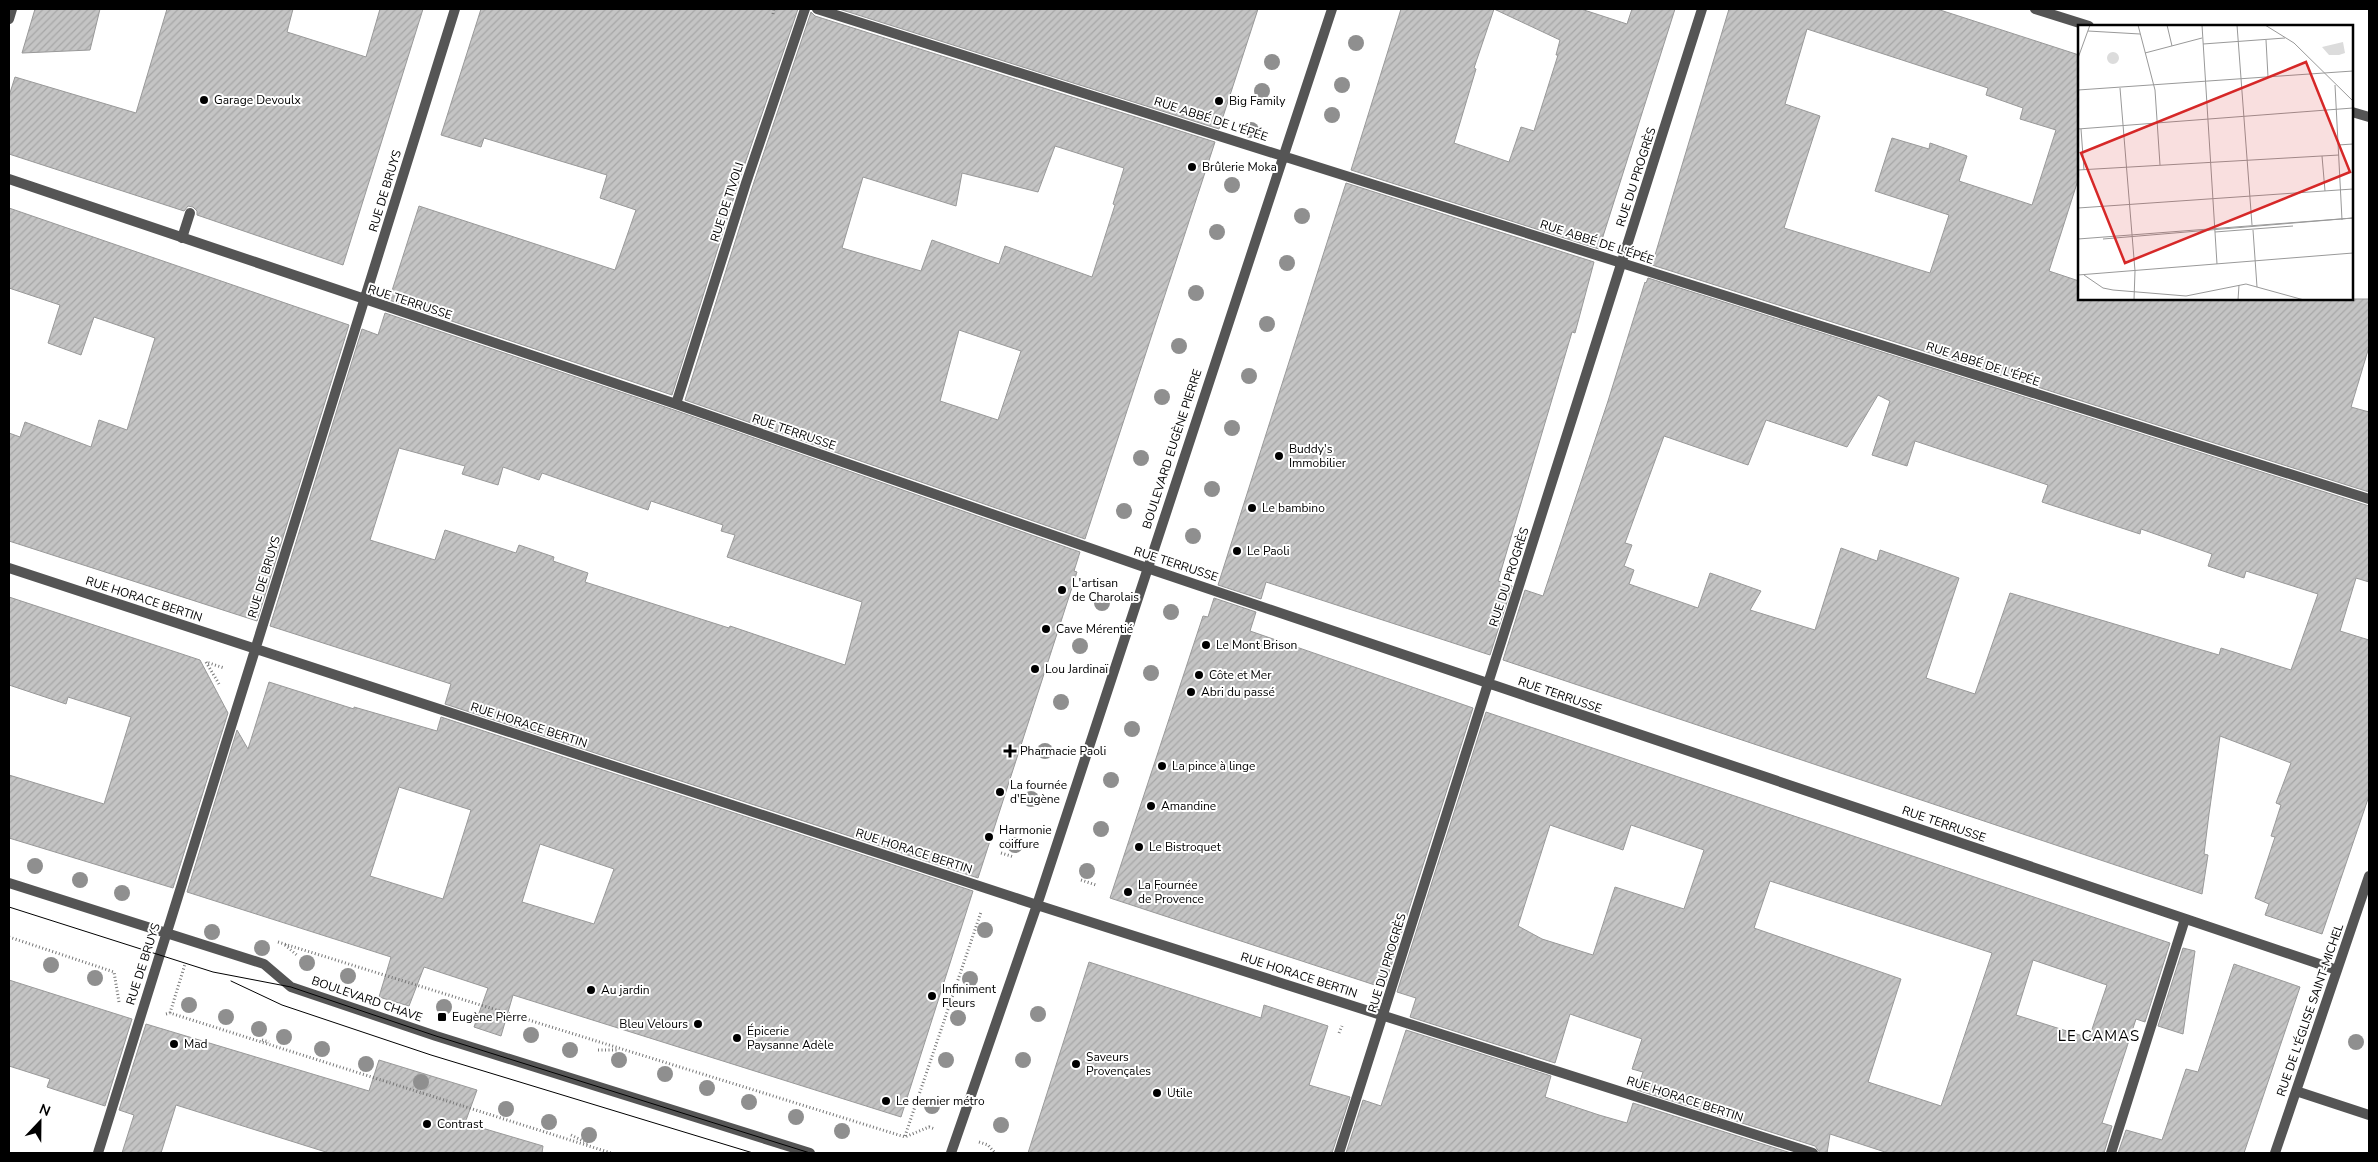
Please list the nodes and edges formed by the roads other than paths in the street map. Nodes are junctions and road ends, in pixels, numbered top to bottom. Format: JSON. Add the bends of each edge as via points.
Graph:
{"nodes":[{"id":1,"x":12,"y":9,"type":"edge"},
{"id":2,"x":455,"y":9,"type":"edge"},
{"id":3,"x":805,"y":9,"type":"edge"},
{"id":4,"x":817,"y":9,"type":"edge"},
{"id":5,"x":1332,"y":9,"type":"edge"},
{"id":6,"x":1702,"y":9,"type":"edge"},
{"id":7,"x":2035,"y":9,"type":"edge"},
{"id":8,"x":9,"y":19,"type":"edge"},
{"id":9,"x":2085,"y":25,"type":"edge"},
{"id":10,"x":2353,"y":112,"type":"edge"},
{"id":11,"x":2369,"y":117,"type":"edge"},
{"id":12,"x":1283,"y":155,"type":"junction"},
{"id":13,"x":9,"y":179,"type":"edge"},
{"id":14,"x":190,"y":213,"type":"dead end"},
{"id":15,"x":182,"y":238,"type":"junction"},
{"id":16,"x":1621,"y":264,"type":"junction"},
{"id":17,"x":364,"y":300,"type":"junction"},
{"id":18,"x":676,"y":404,"type":"junction"},
{"id":19,"x":2369,"y":499,"type":"edge"},
{"id":20,"x":9,"y":568,"type":"edge"},
{"id":21,"x":1147,"y":568,"type":"junction"},
{"id":22,"x":256,"y":649,"type":"junction"},
{"id":23,"x":1488,"y":684,"type":"junction"},
{"id":24,"x":2369,"y":876,"type":"edge"},
{"id":25,"x":9,"y":883,"type":"edge"},
{"id":26,"x":1037,"y":905,"type":"junction"},
{"id":27,"x":2185,"y":919,"type":"junction"},
{"id":28,"x":166,"y":933,"type":"junction"},
{"id":29,"x":2337,"y":970,"type":"junction"},
{"id":30,"x":1383,"y":1015,"type":"junction"},
{"id":31,"x":2296,"y":1091,"type":"junction"},
{"id":32,"x":2369,"y":1115,"type":"edge"},
{"id":33,"x":98,"y":1153,"type":"edge"},
{"id":34,"x":810,"y":1153,"type":"edge"},
{"id":35,"x":951,"y":1153,"type":"edge"},
{"id":36,"x":1339,"y":1153,"type":"edge"},
{"id":37,"x":1813,"y":1153,"type":"edge"},
{"id":38,"x":2111,"y":1153,"type":"edge"},
{"id":39,"x":2275,"y":1153,"type":"edge"}],
"edges":[{"from":1,"to":8,"type":"street"},
{"from":2,"to":17,"type":"street","name":"RUE DE BRUYS"},
{"from":3,"to":18,"type":"street","name":"RUE DE TIVOLI"},
{"from":4,"to":12,"type":"street","name":"RUE ABBÉ DE L'ÉPÉE"},
{"from":5,"to":12,"type":"street","name":"BOULEVARD EUGÈNE PIERRE"},
{"from":6,"to":16,"type":"street","name":"RUE DU PROGRÈS"},
{"from":7,"to":9,"type":"street"},
{"from":10,"to":11,"type":"street"},
{"from":12,"to":16,"type":"street","name":"RUE ABBÉ DE L'ÉPÉE"},
{"from":12,"to":21,"type":"street","name":"BOULEVARD EUGÈNE PIERRE"},
{"from":13,"to":15,"type":"street","name":"RUE TERRUSSE"},
{"from":14,"to":15,"type":"street"},
{"from":15,"to":17,"type":"street","name":"RUE TERRUSSE"},
{"from":16,"to":19,"type":"street","name":"RUE ABBÉ DE L'ÉPÉE"},
{"from":16,"to":23,"type":"street","name":"RUE DU PROGRÈS"},
{"from":17,"to":18,"type":"street","name":"RUE TERRUSSE"},
{"from":17,"to":22,"type":"street","name":"RUE DE BRUYS"},
{"from":18,"to":21,"type":"street","name":"RUE TERRUSSE"},
{"from":20,"to":22,"type":"street","name":"RUE HORACE BERTIN"},
{"from":21,"to":23,"type":"street","name":"RUE TERRUSSE"},
{"from":21,"to":26,"type":"street","name":"BOULEVARD EUGÈNE PIERRE"},
{"from":22,"to":26,"type":"street","name":"RUE HORACE BERTIN"},
{"from":22,"to":28,"type":"street","name":"RUE DE BRUYS"},
{"from":23,"to":27,"type":"street","name":"RUE TERRUSSE"},
{"from":23,"to":30,"type":"street","name":"RUE DU PROGRÈS"},
{"from":24,"to":29,"type":"street","name":"RUE DE L'ÉGLISE SAINT-MICHEL"},
{"from":25,"to":28,"type":"street","name":"BOULEVARD CHAVE"},
{"from":26,"to":30,"type":"street","name":"RUE HORACE BERTIN"},
{"from":26,"to":35,"type":"street","name":"BOULEVARD EUGÈNE PIERRE"},
{"from":27,"to":29,"type":"street","name":"RUE TERRUSSE"},
{"from":27,"to":38,"type":"street"},
{"from":28,"to":33,"type":"street","name":"RUE DE BRUYS"},
{"from":28,"to":34,"type":"street","name":"BOULEVARD CHAVE","via":[[264,964],[291,987]]},
{"from":29,"to":31,"type":"street","name":"RUE DE L'ÉGLISE SAINT-MICHEL"},
{"from":30,"to":36,"type":"street","name":"RUE DU PROGRÈS"},
{"from":30,"to":37,"type":"street","name":"RUE HORACE BERTIN"},
{"from":31,"to":32,"type":"street"},
{"from":31,"to":39,"type":"street","name":"RUE DE L'ÉGLISE SAINT-MICHEL"}]}
